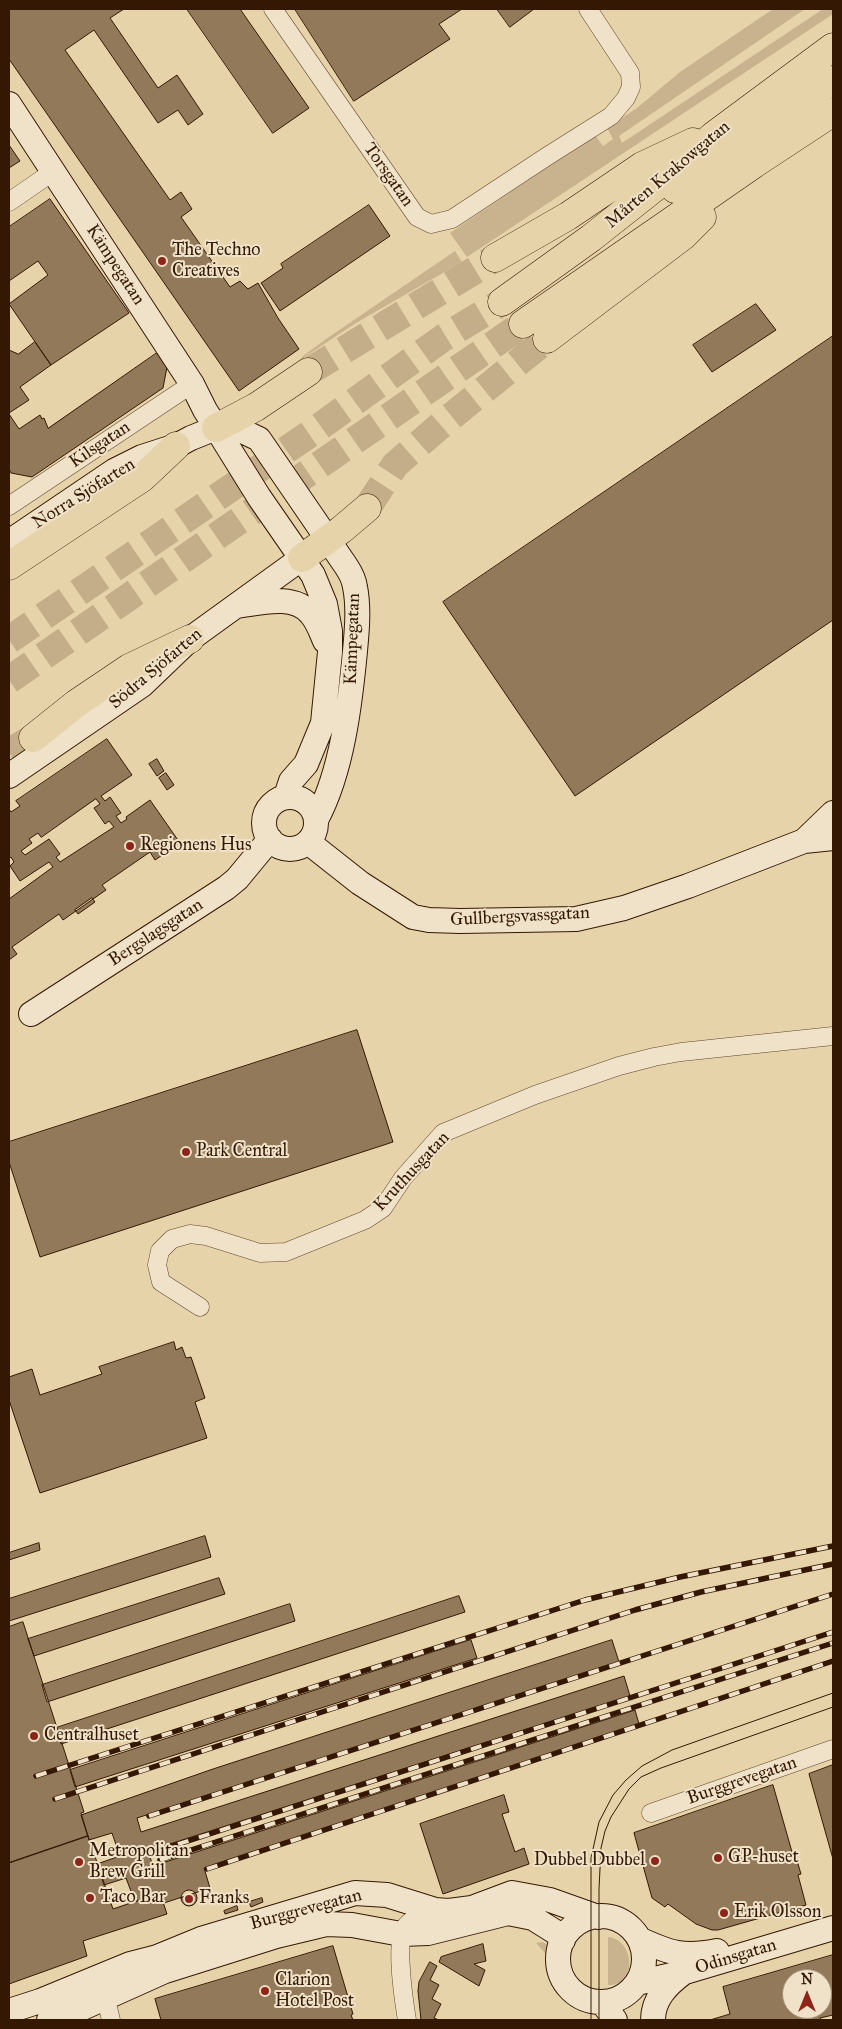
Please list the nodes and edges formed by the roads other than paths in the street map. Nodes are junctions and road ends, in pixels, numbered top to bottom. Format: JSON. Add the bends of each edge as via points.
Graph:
{"nodes":[{"id":1,"x":273,"y":9,"type":"edge"},
{"id":2,"x":588,"y":9,"type":"edge"},
{"id":3,"x":833,"y":47,"type":"edge"},
{"id":4,"x":833,"y":80,"type":"edge"},
{"id":5,"x":9,"y":104,"type":"edge"},
{"id":6,"x":833,"y":112,"type":"edge"},
{"id":7,"x":724,"y":128,"type":"junction"},
{"id":8,"x":754,"y":164,"type":"junction"},
{"id":9,"x":54,"y":171,"type":"junction"},
{"id":10,"x":9,"y":202,"type":"edge"},
{"id":11,"x":592,"y":238,"type":"junction"},
{"id":12,"x":494,"y":258,"type":"tunnel mouth"},
{"id":13,"x":502,"y":302,"type":"tunnel mouth"},
{"id":14,"x":523,"y":324,"type":"tunnel mouth"},
{"id":15,"x":547,"y":339,"type":"tunnel mouth"},
{"id":16,"x":308,"y":372,"type":"tunnel mouth"},
{"id":17,"x":192,"y":384,"type":"junction"},
{"id":18,"x":216,"y":428,"type":"junction"},
{"id":19,"x":176,"y":446,"type":"junction"},
{"id":20,"x":9,"y":506,"type":"edge"},
{"id":21,"x":367,"y":508,"type":"tunnel mouth"},
{"id":22,"x":327,"y":540,"type":"junction"},
{"id":23,"x":9,"y":542,"type":"edge"},
{"id":24,"x":302,"y":558,"type":"junction"},
{"id":25,"x":9,"y":566,"type":"edge"},
{"id":26,"x":236,"y":606,"type":"junction"},
{"id":27,"x":190,"y":639,"type":"junction"},
{"id":28,"x":330,"y":652,"type":"junction"},
{"id":29,"x":33,"y":738,"type":"tunnel mouth"},
{"id":30,"x":9,"y":776,"type":"edge"},
{"id":31,"x":286,"y":796,"type":"junction"},
{"id":32,"x":833,"y":813,"type":"edge"},
{"id":33,"x":316,"y":818,"type":"junction"},
{"id":34,"x":833,"y":838,"type":"edge"},
{"id":35,"x":270,"y":839,"type":"junction"},
{"id":36,"x":804,"y":841,"type":"junction"},
{"id":37,"x":308,"y":842,"type":"junction"},
{"id":38,"x":31,"y":1014,"type":"dead end"},
{"id":39,"x":833,"y":1036,"type":"edge"},
{"id":40,"x":200,"y":1307,"type":"dead end"},
{"id":41,"x":833,"y":1750,"type":"edge"},
{"id":42,"x":650,"y":1812,"type":"dead end"},
{"id":43,"x":435,"y":1910,"type":"junction"},
{"id":44,"x":833,"y":1915,"type":"edge"},
{"id":45,"x":598,"y":1917,"type":"junction"},
{"id":46,"x":833,"y":1928,"type":"edge"},
{"id":47,"x":402,"y":1934,"type":"junction"},
{"id":48,"x":563,"y":1940,"type":"junction"},
{"id":49,"x":639,"y":1940,"type":"junction"},
{"id":50,"x":685,"y":1972,"type":"junction"},
{"id":51,"x":635,"y":1985,"type":"junction"},
{"id":52,"x":104,"y":1986,"type":"junction"},
{"id":53,"x":9,"y":2011,"type":"edge"},
{"id":54,"x":609,"y":2011,"type":"edge"},
{"id":55,"x":49,"y":2020,"type":"edge"},
{"id":56,"x":111,"y":2020,"type":"edge"},
{"id":57,"x":407,"y":2020,"type":"edge"},
{"id":58,"x":648,"y":2020,"type":"edge"},
{"id":59,"x":652,"y":2020,"type":"edge"}],
"edges":[{"from":1,"to":2,"type":"street","name":"Torsgatan","via":[[417,217],[424,222],[439,224],[452,219],[611,116],[626,98],[631,88],[630,73]]},
{"from":3,"to":7,"type":"highway","name":"Mårten Krakowgatan"},
{"from":4,"to":11,"type":"highway","via":[[666,195]]},
{"from":5,"to":9,"type":"main road","name":"Kämpegatan"},
{"from":6,"to":8,"type":"highway","name":"Mårten Krakowgatan"},
{"from":7,"to":11,"type":"highway","name":"Mårten Krakowgatan"},
{"from":7,"to":12,"type":"highway","via":[[642,166],[568,216]]},
{"from":8,"to":14,"type":"highway","name":"Mårten Krakowgatan"},
{"from":8,"to":15,"type":"highway","via":[[683,236]]},
{"from":9,"to":10,"type":"street"},
{"from":9,"to":17,"type":"main road","name":"Kämpegatan"},
{"from":11,"to":13,"type":"highway","name":"Mårten Krakowgatan"},
{"from":16,"to":18,"type":"highway"},
{"from":17,"to":18,"type":"main road","name":"Kämpegatan"},
{"from":17,"to":20,"type":"street","name":"Kilsgatan"},
{"from":18,"to":19,"type":"main road","name":"Norra Sjöfarten"},
{"from":18,"to":22,"type":"main road","name":"Kämpegatan","via":[[240,430],[259,439]]},
{"from":18,"to":24,"type":"main road","name":"Kämpegatan"},
{"from":19,"to":23,"type":"main road","name":"Norra Sjöfarten","via":[[142,456],[114,471]]},
{"from":19,"to":25,"type":"highway","via":[[142,478]]},
{"from":21,"to":22,"type":"highway"},
{"from":22,"to":24,"type":"highway"},
{"from":22,"to":33,"type":"main road","name":"Kämpegatan","via":[[355,585],[356,633],[349,700],[334,778]]},
{"from":24,"to":26,"type":"main road","name":"Södra Sjöfarten"},
{"from":24,"to":28,"type":"main road","name":"Kämpegatan","via":[[325,604]]},
{"from":26,"to":27,"type":"main road","name":"Södra Sjöfarten"},
{"from":26,"to":28,"type":"main road","name":"Kämpegatan","via":[[265,602],[298,604],[312,615]]},
{"from":27,"to":29,"type":"highway","via":[[129,668]]},
{"from":27,"to":30,"type":"main road","name":"Södra Sjöfarten","via":[[142,685]]},
{"from":28,"to":31,"type":"main road","name":"Kämpegatan","via":[[323,723],[306,764],[292,781]]},
{"from":31,"to":33,"type":"main road","via":[[304,799]]},
{"from":31,"to":35,"type":"main road","via":[[267,810],[264,822]]},
{"from":32,"to":36,"type":"main road","name":"Gullbergsvassgatan"},
{"from":33,"to":37,"type":"main road","via":[[315,833]]},
{"from":34,"to":36,"type":"main road","name":"Gullbergsvassgatan"},
{"from":35,"to":37,"type":"main road","via":[[289,849],[299,848]]},
{"from":35,"to":38,"type":"main road","name":"Bergslagsgatan","via":[[242,874],[226,888]]},
{"from":36,"to":37,"type":"main road","name":"Gullbergsvassgatan","via":[[624,908],[576,918],[460,921],[413,917],[360,883]]},
{"from":39,"to":40,"type":"street","name":"Kruthusgatan","via":[[663,1055],[619,1066],[534,1095],[443,1133],[403,1178],[383,1208],[365,1220],[286,1252],[260,1253],[190,1234],[172,1239],[160,1251],[157,1265],[161,1282]]},
{"from":41,"to":42,"type":"street","name":"Burggrevegatan"},
{"from":43,"to":45,"type":"main road","name":"Burggrevegatan","via":[[472,1908],[512,1893],[550,1900]]},
{"from":43,"to":47,"type":"street","via":[[416,1918]]},
{"from":43,"to":52,"type":"main road","name":"Burggrevegatan","via":[[387,1895],[355,1893],[201,1939],[157,1957]]},
{"from":44,"to":49,"type":"main road","name":"Odinsgatan","via":[[730,1948],[695,1955],[668,1952]]},
{"from":45,"to":48,"type":"main road","via":[[578,1924]]},
{"from":45,"to":49,"type":"main road","via":[[621,1922]]},
{"from":46,"to":50,"type":"main road","name":"Odinsgatan"},
{"from":47,"to":48,"type":"main road","name":"Burggrevegatan","via":[[428,1933],[508,1913],[533,1918]]},
{"from":47,"to":52,"type":"main road","name":"Burggrevegatan","via":[[338,1924],[310,1927]]},
{"from":47,"to":57,"type":"street","via":[[402,1992]]},
{"from":48,"to":54,"type":"main road","via":[[558,1964],[565,1982],[578,1996]]},
{"from":49,"to":51,"type":"main road","via":[[644,1961]]},
{"from":50,"to":51,"type":"main road","name":"Odinsgatan"},
{"from":50,"to":59,"type":"main road","via":[[669,1983],[660,1995]]},
{"from":51,"to":54,"type":"main road"},
{"from":51,"to":58,"type":"main road"},
{"from":52,"to":53,"type":"main road","via":[[63,1992]]},
{"from":52,"to":55,"type":"main road","via":[[78,2010]]},
{"from":52,"to":56,"type":"street"}]}
